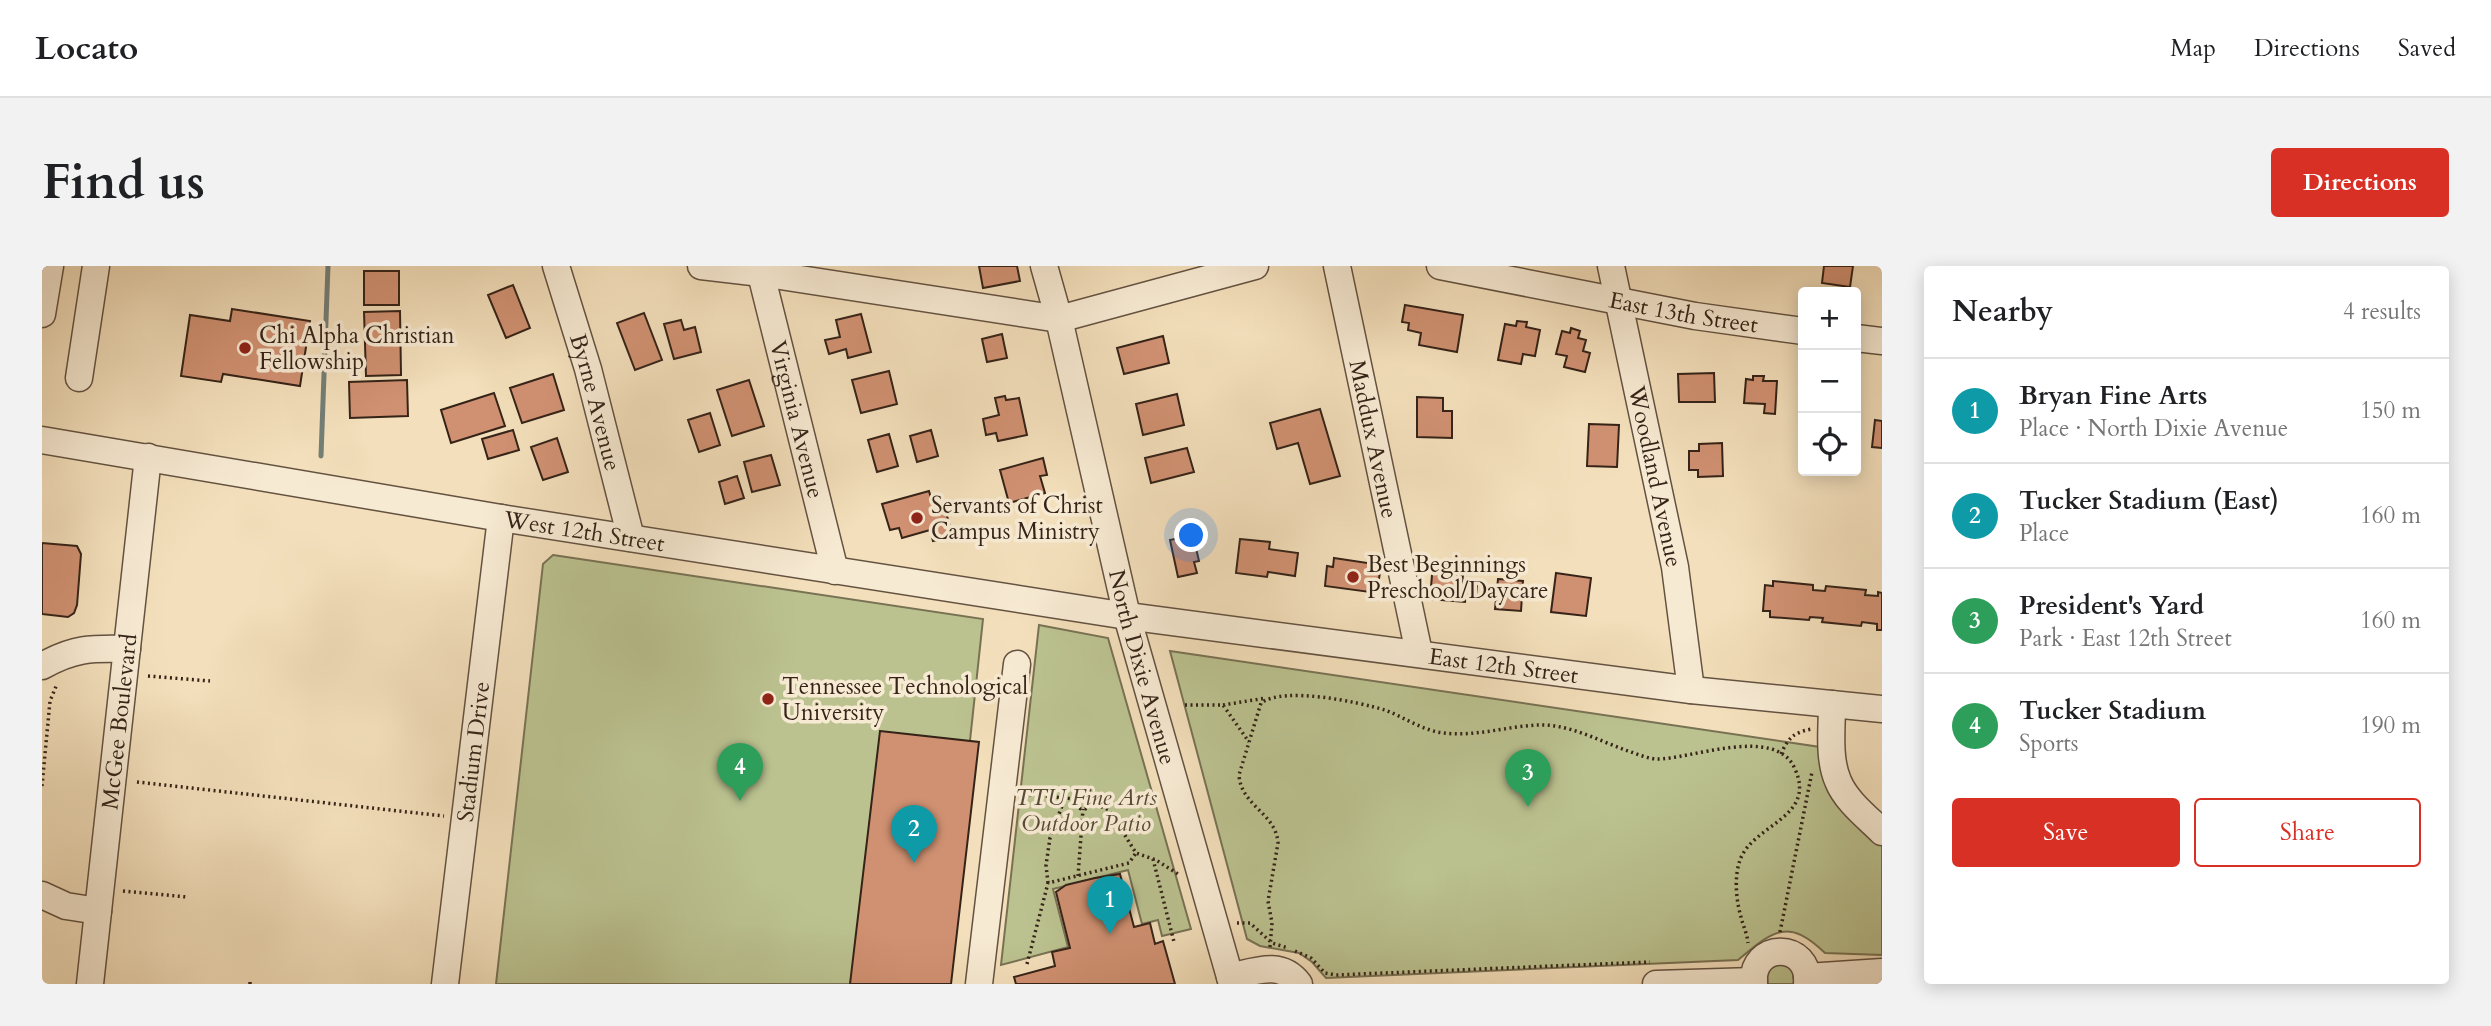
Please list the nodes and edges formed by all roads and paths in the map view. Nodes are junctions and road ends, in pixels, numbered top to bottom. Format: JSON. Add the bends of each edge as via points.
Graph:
{"nodes":[{"id":1,"x":50,"y":266,"type":"edge"},
{"id":2,"x":96,"y":266,"type":"edge"},
{"id":3,"x":556,"y":266,"type":"edge"},
{"id":4,"x":701,"y":266,"type":"edge"},
{"id":5,"x":1044,"y":266,"type":"edge"},
{"id":6,"x":1255,"y":266,"type":"edge"},
{"id":7,"x":1337,"y":266,"type":"edge"},
{"id":8,"x":1440,"y":266,"type":"edge"},
{"id":9,"x":1611,"y":266,"type":"edge"},
{"id":10,"x":760,"y":269,"type":"edge"},
{"id":11,"x":1620,"y":301,"type":"junction"},
{"id":12,"x":90,"y":304,"type":"junction"},
{"id":13,"x":43,"y":306,"type":"edge"},
{"id":14,"x":1059,"y":319,"type":"junction"},
{"id":15,"x":1798,"y":330,"type":"edge"},
{"id":16,"x":1861,"y":339,"type":"edge"},
{"id":17,"x":1882,"y":341,"type":"edge"},
{"id":18,"x":79,"y":378,"type":"dead end"},
{"id":19,"x":42,"y":440,"type":"edge"},
{"id":20,"x":148,"y":457,"type":"junction"},
{"id":21,"x":500,"y":518,"type":"junction"},
{"id":22,"x":631,"y":538,"type":"junction"},
{"id":23,"x":835,"y":571,"type":"junction"},
{"id":24,"x":1127,"y":616,"type":"junction"},
{"id":25,"x":127,"y":649,"type":"junction"},
{"id":26,"x":1419,"y":653,"type":"junction"},
{"id":27,"x":1017,"y":664,"type":"dead end"},
{"id":28,"x":52,"y":672,"type":"edge"},
{"id":29,"x":148,"y":676,"type":"dead end"},
{"id":30,"x":210,"y":681,"type":"dead end"},
{"id":31,"x":1691,"y":690,"type":"junction"},
{"id":32,"x":1269,"y":697,"type":"junction"},
{"id":33,"x":1185,"y":705,"type":"dead end"},
{"id":34,"x":1223,"y":705,"type":"junction"},
{"id":35,"x":1882,"y":709,"type":"edge"},
{"id":36,"x":1832,"y":728,"type":"junction"},
{"id":37,"x":1249,"y":742,"type":"junction"},
{"id":38,"x":1781,"y":754,"type":"junction"},
{"id":39,"x":136,"y":782,"type":"dead end"},
{"id":40,"x":42,"y":786,"type":"edge"},
{"id":41,"x":1021,"y":794,"type":"dead end"},
{"id":42,"x":1065,"y":798,"type":"junction"},
{"id":43,"x":1074,"y":799,"type":"junction"},
{"id":44,"x":1091,"y":803,"type":"junction"},
{"id":45,"x":1083,"y":809,"type":"junction"},
{"id":46,"x":453,"y":817,"type":"dead end"},
{"id":47,"x":1882,"y":832,"type":"edge"},
{"id":48,"x":1136,"y":853,"type":"junction"},
{"id":49,"x":1153,"y":859,"type":"junction"},
{"id":50,"x":1078,"y":876,"type":"junction"},
{"id":51,"x":1180,"y":876,"type":"dead end"},
{"id":52,"x":1048,"y":883,"type":"junction"},
{"id":53,"x":123,"y":891,"type":"dead end"},
{"id":54,"x":42,"y":895,"type":"edge"},
{"id":55,"x":187,"y":897,"type":"dead end"},
{"id":56,"x":98,"y":911,"type":"junction"},
{"id":57,"x":1235,"y":923,"type":"dead end"},
{"id":58,"x":1174,"y":942,"type":"dead end"},
{"id":59,"x":1272,"y":943,"type":"junction"},
{"id":60,"x":1748,"y":947,"type":"dead end"},
{"id":61,"x":1268,"y":952,"type":"dead end"},
{"id":62,"x":1777,"y":952,"type":"junction"},
{"id":63,"x":1027,"y":964,"type":"dead end"},
{"id":64,"x":1882,"y":972,"type":"edge"},
{"id":65,"x":1654,"y":973,"type":"edge"},
{"id":66,"x":1231,"y":980,"type":"edge"},
{"id":67,"x":1807,"y":981,"type":"edge"},
{"id":68,"x":1754,"y":982,"type":"edge"},
{"id":69,"x":90,"y":984,"type":"edge"},
{"id":70,"x":445,"y":984,"type":"edge"},
{"id":71,"x":979,"y":984,"type":"edge"},
{"id":72,"x":1299,"y":984,"type":"edge"}],
"edges":[{"from":1,"to":13,"type":"street"},
{"from":2,"to":12,"type":"street"},
{"from":3,"to":22,"type":"street","name":"Byrne Avenue"},
{"from":4,"to":10,"type":"street"},
{"from":5,"to":14,"type":"street","name":"North Dixie Avenue"},
{"from":6,"to":14,"type":"street"},
{"from":7,"to":26,"type":"street","name":"Maddux Avenue"},
{"from":8,"to":11,"type":"street","name":"East 13th Street"},
{"from":9,"to":11,"type":"street","name":"Woodland Avenue"},
{"from":10,"to":14,"type":"street"},
{"from":10,"to":23,"type":"street","name":"Virginia Avenue"},
{"from":11,"to":15,"type":"street","name":"East 13th Street"},
{"from":11,"to":31,"type":"street","name":"Woodland Avenue","via":[[1675,567]]},
{"from":12,"to":13,"type":"street"},
{"from":12,"to":18,"type":"street"},
{"from":14,"to":24,"type":"street","name":"North Dixie Avenue"},
{"from":16,"to":17,"type":"street"},
{"from":19,"to":20,"type":"street","name":"West 12th Street"},
{"from":20,"to":21,"type":"street","name":"West 12th Street"},
{"from":20,"to":25,"type":"street","name":"McGee Boulevard"},
{"from":21,"to":22,"type":"street","name":"West 12th Street"},
{"from":21,"to":70,"type":"street","name":"Stadium Drive"},
{"from":22,"to":23,"type":"street","name":"West 12th Street"},
{"from":23,"to":24,"type":"street","name":"West 12th Street"},
{"from":24,"to":26,"type":"street","name":"East 12th Street"},
{"from":24,"to":66,"type":"street","name":"North Dixie Avenue"},
{"from":25,"to":28,"type":"street","via":[[65,653]]},
{"from":25,"to":56,"type":"street","name":"McGee Boulevard"},
{"from":26,"to":31,"type":"street","name":"East 12th Street"},
{"from":27,"to":71,"type":"street"},
{"from":28,"to":40,"type":"path","via":[[57,684],[50,701]]},
{"from":29,"to":30,"type":"path"},
{"from":31,"to":36,"type":"street","name":"East 12th Street"},
{"from":32,"to":34,"type":"path"},
{"from":32,"to":37,"type":"path","via":[[1261,703]]},
{"from":32,"to":38,"type":"path","via":[[1351,701],[1443,733],[1552,725],[1656,759],[1754,747]]},
{"from":33,"to":34,"type":"path"},
{"from":34,"to":37,"type":"path"},
{"from":35,"to":36,"type":"street","name":"East 12th Street"},
{"from":36,"to":38,"type":"path","via":[[1801,731],[1789,738]]},
{"from":36,"to":47,"type":"street","via":[[1838,781]]},
{"from":36,"to":62,"type":"path","via":[[1814,761]]},
{"from":37,"to":59,"type":"path","via":[[1240,787],[1278,835],[1268,901]]},
{"from":38,"to":60,"type":"path","via":[[1795,767],[1798,799],[1790,812],[1745,848],[1739,863],[1738,899]]},
{"from":39,"to":46,"type":"path"},
{"from":41,"to":42,"type":"path"},
{"from":42,"to":43,"type":"path"},
{"from":42,"to":52,"type":"path","via":[[1050,838]]},
{"from":43,"to":44,"type":"path","via":[[1085,791]]},
{"from":43,"to":45,"type":"path"},
{"from":44,"to":45,"type":"path"},
{"from":44,"to":48,"type":"path","via":[[1109,810]]},
{"from":45,"to":50,"type":"path"},
{"from":48,"to":49,"type":"path"},
{"from":48,"to":50,"type":"path","via":[[1129,863]]},
{"from":49,"to":51,"type":"path"},
{"from":49,"to":58,"type":"path"},
{"from":50,"to":52,"type":"path"},
{"from":52,"to":63,"type":"path"},
{"from":53,"to":55,"type":"path"},
{"from":54,"to":56,"type":"street","via":[[66,906]]},
{"from":56,"to":69,"type":"street","name":"McGee Boulevard"},
{"from":57,"to":59,"type":"path","via":[[1250,923]]},
{"from":59,"to":61,"type":"path"},
{"from":59,"to":65,"type":"path","via":[[1311,958],[1325,973],[1336,975]]},
{"from":62,"to":67,"type":"street","via":[[1797,957]]},
{"from":62,"to":68,"type":"street","via":[[1759,962]]},
{"from":64,"to":67,"type":"street"},
{"from":65,"to":68,"type":"street"},
{"from":66,"to":72,"type":"street","via":[[1276,968]]}]}
